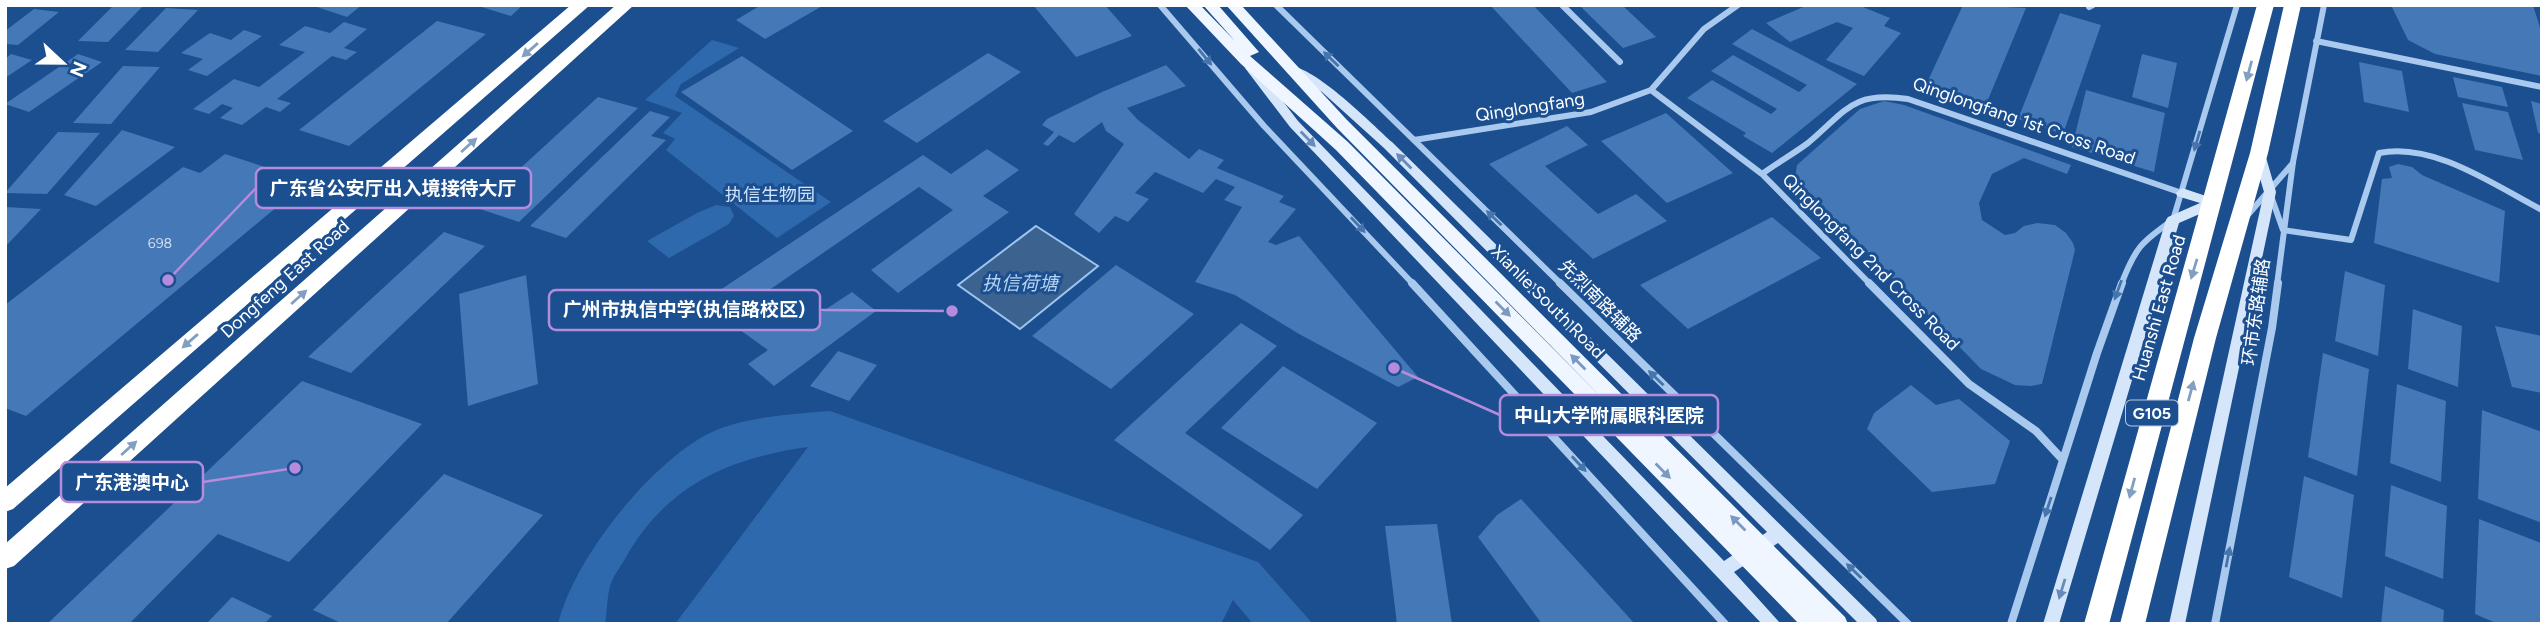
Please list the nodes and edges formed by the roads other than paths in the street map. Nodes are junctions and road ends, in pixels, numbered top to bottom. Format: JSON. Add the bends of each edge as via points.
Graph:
{"nodes":[{"id":1,"x":582,"y":5,"type":"edge"},
{"id":2,"x":626,"y":5,"type":"edge"},
{"id":3,"x":1160,"y":5,"type":"edge"},
{"id":4,"x":1192,"y":5,"type":"edge"},
{"id":5,"x":1210,"y":5,"type":"edge"},
{"id":6,"x":1233,"y":5,"type":"edge"},
{"id":7,"x":1276,"y":5,"type":"edge"},
{"id":8,"x":1562,"y":5,"type":"edge"},
{"id":9,"x":1738,"y":5,"type":"edge"},
{"id":10,"x":2237,"y":5,"type":"edge"},
{"id":11,"x":2266,"y":5,"type":"edge"},
{"id":12,"x":2293,"y":5,"type":"edge"},
{"id":13,"x":2324,"y":5,"type":"edge"},
{"id":14,"x":2316,"y":41,"type":"junction"},
{"id":15,"x":1620,"y":62,"type":"dead end"},
{"id":16,"x":1250,"y":66,"type":"junction"},
{"id":17,"x":1287,"y":67,"type":"junction"},
{"id":18,"x":2542,"y":87,"type":"edge"},
{"id":19,"x":1651,"y":90,"type":"junction"},
{"id":20,"x":1301,"y":107,"type":"junction"},
{"id":21,"x":1414,"y":140,"type":"junction"},
{"id":22,"x":2259,"y":153,"type":"junction"},
{"id":23,"x":2294,"y":162,"type":"junction"},
{"id":24,"x":1762,"y":174,"type":"junction"},
{"id":25,"x":2270,"y":192,"type":"junction"},
{"id":26,"x":2182,"y":193,"type":"junction"},
{"id":27,"x":2213,"y":203,"type":"junction"},
{"id":28,"x":2542,"y":210,"type":"edge"},
{"id":29,"x":2173,"y":220,"type":"junction"},
{"id":30,"x":1428,"y":222,"type":"junction"},
{"id":31,"x":2238,"y":226,"type":"junction"},
{"id":32,"x":2283,"y":230,"type":"junction"},
{"id":33,"x":2063,"y":460,"type":"junction"},
{"id":34,"x":12,"y":492,"type":"edge"},
{"id":35,"x":1779,"y":533,"type":"junction"},
{"id":36,"x":5,"y":559,"type":"edge"},
{"id":37,"x":1724,"y":570,"type":"junction"},
{"id":38,"x":1905,"y":621,"type":"edge"},
{"id":39,"x":1725,"y":624,"type":"edge"},
{"id":40,"x":1773,"y":624,"type":"edge"},
{"id":41,"x":1813,"y":624,"type":"edge"},
{"id":42,"x":1838,"y":624,"type":"edge"},
{"id":43,"x":1870,"y":624,"type":"edge"},
{"id":44,"x":2011,"y":624,"type":"edge"},
{"id":45,"x":2051,"y":624,"type":"edge"},
{"id":46,"x":2096,"y":624,"type":"edge"},
{"id":47,"x":2132,"y":624,"type":"edge"},
{"id":48,"x":2177,"y":624,"type":"edge"},
{"id":49,"x":2215,"y":624,"type":"edge"}],
"edges":[{"from":1,"to":34,"type":"highway","name":"Dongfeng East Road","one_way":true},
{"from":36,"to":2,"type":"highway","name":"Dongfeng East Road","one_way":true},
{"from":3,"to":39,"type":"street","one_way":true,"via":[[1264,126]]},
{"from":4,"to":16,"type":"main road","name":"Xianlie South Road"},
{"from":5,"to":20,"type":"main road","name":"Xianlie South Road"},
{"from":6,"to":17,"type":"main road","name":"Xianlie South Road"},
{"from":21,"to":7,"type":"street","name":"先烈南路辅路","one_way":true},
{"from":8,"to":15,"type":"street"},
{"from":9,"to":19,"type":"street","name":"Qinglongfang","via":[[1704,29]]},
{"from":10,"to":26,"type":"street","one_way":true},
{"from":11,"to":27,"type":"highway","name":"Huanshi East Road","number":"G105","one_way":true},
{"from":12,"to":22,"type":"highway","number":"G105"},
{"from":13,"to":14,"type":"street","name":"环市东路辅路"},
{"from":14,"to":18,"type":"street"},
{"from":14,"to":23,"type":"street","name":"环市东路辅路"},
{"from":16,"to":20,"type":"main road","name":"Xianlie South Road"},
{"from":16,"to":37,"type":"main road","one_way":true,"via":[[1294,124]]},
{"from":17,"to":30,"type":"main road","name":"Xianlie South Road"},
{"from":35,"to":17,"type":"main road","one_way":true,"via":[[1388,145],[1326,89]]},
{"from":19,"to":21,"type":"street","name":"Qinglongfang","via":[[1591,113]]},
{"from":19,"to":24,"type":"street","name":"Qinglongfang 2nd Cross Road"},
{"from":20,"to":30,"type":"main road","name":"Xianlie South Road"},
{"from":38,"to":21,"type":"street","name":"先烈南路辅路","one_way":true},
{"from":22,"to":25,"type":"main road"},
{"from":22,"to":31,"type":"highway","number":"G105"},
{"from":23,"to":25,"type":"street"},
{"from":23,"to":32,"type":"street","name":"环市东路辅路"},
{"from":24,"to":26,"type":"street","name":"Qinglongfang 1st Cross Road","via":[[1807,143],[1842,110],[1881,94],[1908,99]]},
{"from":24,"to":33,"type":"street","name":"Qinglongfang 2nd Cross Road","via":[[1969,384],[2036,431]]},
{"from":25,"to":31,"type":"street"},
{"from":25,"to":32,"type":"street"},
{"from":25,"to":48,"type":"main road"},
{"from":26,"to":27,"type":"main road","name":"Qinglongfang 1st Cross Road"},
{"from":26,"to":29,"type":"street"},
{"from":27,"to":29,"type":"main road"},
{"from":27,"to":46,"type":"highway","name":"Huanshi East Road","number":"G105","one_way":true},
{"from":28,"to":32,"type":"street","via":[[2436,156],[2399,149],[2379,153],[2351,240]]},
{"from":29,"to":33,"type":"street","one_way":true,"via":[[2144,240],[2131,258]]},
{"from":29,"to":45,"type":"main road","one_way":true},
{"from":30,"to":41,"type":"main road","name":"Xianlie South Road","one_way":true},
{"from":42,"to":30,"type":"main road","name":"Xianlie South Road","one_way":true},
{"from":47,"to":31,"type":"highway","number":"G105","one_way":true},
{"from":49,"to":32,"type":"street","name":"环市东路辅路","one_way":true,"via":[[2272,328]]},
{"from":33,"to":44,"type":"street","one_way":true},
{"from":35,"to":37,"type":"main road"},
{"from":35,"to":43,"type":"main road"},
{"from":37,"to":40,"type":"main road"}]}
